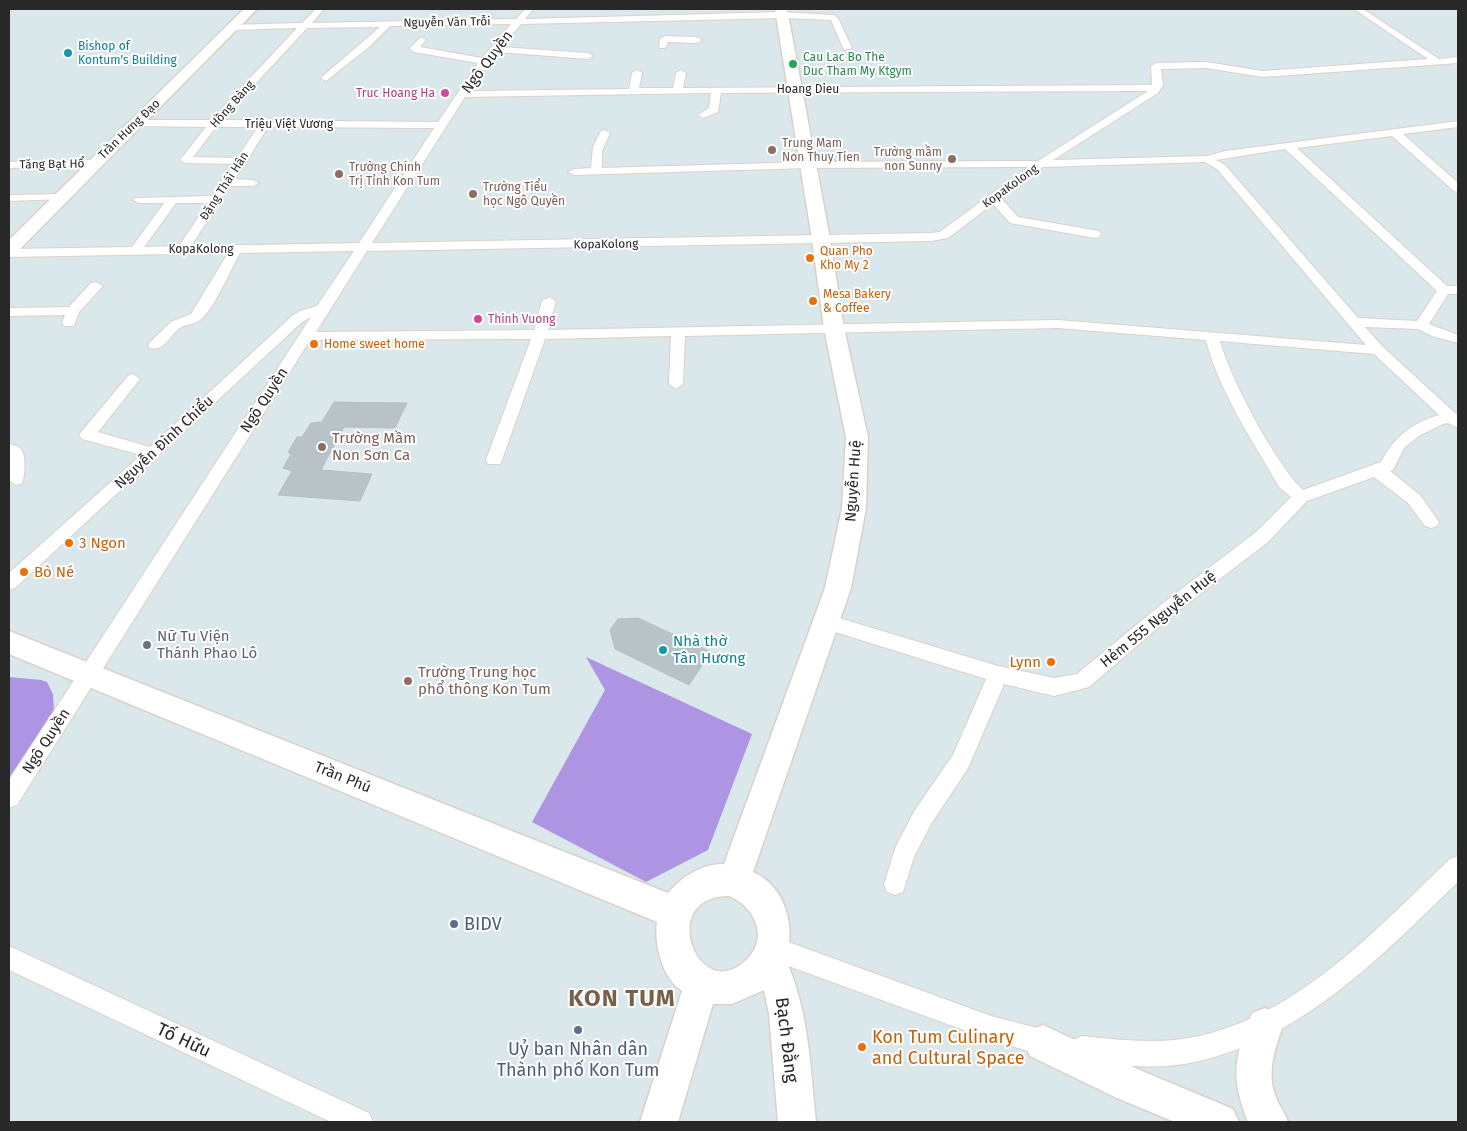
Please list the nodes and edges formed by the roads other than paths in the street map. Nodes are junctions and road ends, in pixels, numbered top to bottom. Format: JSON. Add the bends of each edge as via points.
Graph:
{"nodes":[{"id":1,"x":251,"y":9,"type":"edge"},
{"id":2,"x":320,"y":9,"type":"edge"},
{"id":3,"x":529,"y":9,"type":"edge"},
{"id":4,"x":1358,"y":9,"type":"edge"},
{"id":5,"x":661,"y":13,"type":"edge"},
{"id":6,"x":781,"y":13,"type":"edge"},
{"id":7,"x":518,"y":21,"type":"junction"},
{"id":8,"x":388,"y":24,"type":"junction"},
{"id":9,"x":304,"y":25,"type":"junction"},
{"id":10,"x":233,"y":27,"type":"junction"},
{"id":11,"x":681,"y":28,"type":"junction"},
{"id":12,"x":420,"y":40,"type":"dead end"},
{"id":13,"x":697,"y":40,"type":"dead end"},
{"id":14,"x":564,"y":44,"type":"dead end"},
{"id":15,"x":662,"y":46,"type":"dead end"},
{"id":16,"x":847,"y":48,"type":"dead end"},
{"id":17,"x":494,"y":49,"type":"junction"},
{"id":18,"x":555,"y":54,"type":"junction"},
{"id":19,"x":1213,"y":55,"type":"dead end"},
{"id":20,"x":588,"y":56,"type":"dead end"},
{"id":21,"x":1458,"y":60,"type":"edge"},
{"id":22,"x":484,"y":61,"type":"junction"},
{"id":23,"x":1438,"y":62,"type":"junction"},
{"id":24,"x":1206,"y":65,"type":"junction"},
{"id":25,"x":681,"y":72,"type":"dead end"},
{"id":26,"x":637,"y":73,"type":"dead end"},
{"id":27,"x":326,"y":78,"type":"dead end"},
{"id":28,"x":552,"y":79,"type":"dead end"},
{"id":29,"x":1154,"y":88,"type":"junction"},
{"id":30,"x":795,"y":89,"type":"junction"},
{"id":31,"x":716,"y":90,"type":"junction"},
{"id":32,"x":634,"y":91,"type":"junction"},
{"id":33,"x":677,"y":91,"type":"junction"},
{"id":34,"x":553,"y":92,"type":"junction"},
{"id":35,"x":462,"y":94,"type":"junction"},
{"id":36,"x":703,"y":116,"type":"dead end"},
{"id":37,"x":136,"y":123,"type":"junction"},
{"id":38,"x":213,"y":124,"type":"junction"},
{"id":39,"x":265,"y":124,"type":"junction"},
{"id":40,"x":1458,"y":124,"type":"edge"},
{"id":41,"x":441,"y":125,"type":"junction"},
{"id":42,"x":605,"y":133,"type":"dead end"},
{"id":43,"x":1395,"y":133,"type":"junction"},
{"id":44,"x":1288,"y":146,"type":"junction"},
{"id":45,"x":1208,"y":159,"type":"junction"},
{"id":46,"x":240,"y":161,"type":"junction"},
{"id":47,"x":94,"y":163,"type":"junction"},
{"id":48,"x":1040,"y":164,"type":"junction"},
{"id":49,"x":9,"y":165,"type":"edge"},
{"id":50,"x":808,"y":165,"type":"junction"},
{"id":51,"x":597,"y":171,"type":"junction"},
{"id":52,"x":574,"y":172,"type":"dead end"},
{"id":53,"x":226,"y":182,"type":"junction"},
{"id":54,"x":254,"y":183,"type":"dead end"},
{"id":55,"x":1458,"y":189,"type":"edge"},
{"id":56,"x":61,"y":197,"type":"junction"},
{"id":57,"x":9,"y":198,"type":"edge"},
{"id":58,"x":994,"y":198,"type":"junction"},
{"id":59,"x":214,"y":199,"type":"junction"},
{"id":60,"x":139,"y":200,"type":"dead end"},
{"id":61,"x":172,"y":200,"type":"junction"},
{"id":62,"x":1096,"y":234,"type":"dead end"},
{"id":63,"x":821,"y":239,"type":"junction"},
{"id":64,"x":363,"y":248,"type":"junction"},
{"id":65,"x":183,"y":249,"type":"junction"},
{"id":66,"x":236,"y":249,"type":"junction"},
{"id":67,"x":136,"y":250,"type":"junction"},
{"id":68,"x":9,"y":252,"type":"edge"},
{"id":69,"x":96,"y":286,"type":"dead end"},
{"id":70,"x":1444,"y":290,"type":"junction"},
{"id":71,"x":1458,"y":290,"type":"edge"},
{"id":72,"x":548,"y":301,"type":"dead end"},
{"id":73,"x":323,"y":309,"type":"junction"},
{"id":74,"x":9,"y":312,"type":"edge"},
{"id":75,"x":1354,"y":322,"type":"junction"},
{"id":76,"x":1421,"y":325,"type":"junction"},
{"id":77,"x":834,"y":328,"type":"junction"},
{"id":78,"x":678,"y":331,"type":"junction"},
{"id":79,"x":540,"y":334,"type":"junction"},
{"id":80,"x":306,"y":336,"type":"junction"},
{"id":81,"x":1212,"y":336,"type":"junction"},
{"id":82,"x":1458,"y":339,"type":"edge"},
{"id":83,"x":155,"y":344,"type":"dead end"},
{"id":84,"x":1458,"y":345,"type":"edge"},
{"id":85,"x":1378,"y":350,"type":"junction"},
{"id":86,"x":132,"y":379,"type":"dead end"},
{"id":87,"x":676,"y":384,"type":"dead end"},
{"id":88,"x":1456,"y":420,"type":"edge"},
{"id":89,"x":9,"y":449,"type":"edge"},
{"id":90,"x":153,"y":453,"type":"junction"},
{"id":91,"x":494,"y":460,"type":"dead end"},
{"id":92,"x":1376,"y":470,"type":"junction"},
{"id":93,"x":16,"y":479,"type":"dead end"},
{"id":94,"x":1301,"y":497,"type":"junction"},
{"id":95,"x":1431,"y":522,"type":"dead end"},
{"id":96,"x":9,"y":583,"type":"edge"},
{"id":97,"x":826,"y":622,"type":"junction"},
{"id":98,"x":9,"y":642,"type":"edge"},
{"id":99,"x":89,"y":674,"type":"junction"},
{"id":100,"x":998,"y":674,"type":"junction"},
{"id":101,"x":9,"y":798,"type":"edge"},
{"id":102,"x":1458,"y":867,"type":"edge"},
{"id":103,"x":734,"y":882,"type":"junction"},
{"id":104,"x":895,"y":884,"type":"dead end"},
{"id":105,"x":676,"y":913,"type":"junction"},
{"id":106,"x":770,"y":954,"type":"junction"},
{"id":107,"x":9,"y":958,"type":"edge"},
{"id":108,"x":702,"y":984,"type":"junction"},
{"id":109,"x":1265,"y":1026,"type":"junction"},
{"id":110,"x":1043,"y":1043,"type":"junction"},
{"id":111,"x":360,"y":1122,"type":"edge"},
{"id":112,"x":659,"y":1122,"type":"edge"},
{"id":113,"x":797,"y":1122,"type":"edge"},
{"id":114,"x":1220,"y":1122,"type":"edge"},
{"id":115,"x":1269,"y":1122,"type":"edge"}],
"edges":[{"from":1,"to":10,"type":"street","name":"Trần Hưng Đạo"},
{"from":2,"to":9,"type":"street","name":"Hồng Bàng"},
{"from":3,"to":7,"type":"street","name":"Ngô Quyền"},
{"from":4,"to":23,"type":"street"},
{"from":5,"to":7,"type":"street","name":"Nguyễn Văn Trỗi"},
{"from":5,"to":11,"type":"street","name":"Nguyễn Văn Trỗi"},
{"from":6,"to":11,"type":"street","name":"Nguyễn Văn Trỗi"},
{"from":6,"to":16,"type":"street","name":"Nguyễn Văn Trỗi","via":[[834,18]]},
{"from":6,"to":30,"type":"street","name":"Nguyễn Huệ"},
{"from":7,"to":8,"type":"street","name":"Nguyễn Văn Trỗi","via":[[451,19]]},
{"from":7,"to":17,"type":"street","name":"Ngô Quyền"},
{"from":8,"to":9,"type":"street","name":"Nguyễn Văn Trỗi"},
{"from":8,"to":27,"type":"street","via":[[372,43]]},
{"from":9,"to":10,"type":"street","name":"Nguyễn Văn Trỗi"},
{"from":9,"to":38,"type":"street","name":"Hồng Bàng"},
{"from":10,"to":37,"type":"street","name":"Trần Hưng Đạo"},
{"from":11,"to":13,"type":"street"},
{"from":11,"to":15,"type":"street"},
{"from":12,"to":22,"type":"street","via":[[414,49]]},
{"from":14,"to":18,"type":"street"},
{"from":17,"to":18,"type":"street"},
{"from":17,"to":22,"type":"street","name":"Ngô Quyền"},
{"from":18,"to":20,"type":"street"},
{"from":19,"to":24,"type":"street"},
{"from":21,"to":23,"type":"street"},
{"from":22,"to":35,"type":"street","name":"Ngô Quyền"},
{"from":23,"to":24,"type":"street","via":[[1263,74]]},
{"from":24,"to":29,"type":"street","via":[[1156,66],[1158,85]]},
{"from":25,"to":33,"type":"street"},
{"from":26,"to":32,"type":"street"},
{"from":28,"to":34,"type":"street"},
{"from":29,"to":30,"type":"street","name":"Hoang Dieu"},
{"from":29,"to":48,"type":"street","name":"KopaKolong","via":[[1155,91]]},
{"from":30,"to":31,"type":"street","name":"Hoang Dieu"},
{"from":30,"to":50,"type":"street","name":"Nguyễn Huệ"},
{"from":31,"to":33,"type":"street","name":"Hoang Dieu"},
{"from":31,"to":36,"type":"street","via":[[714,110]]},
{"from":32,"to":33,"type":"street","name":"Hoang Dieu"},
{"from":32,"to":34,"type":"street","name":"Hoang Dieu"},
{"from":34,"to":35,"type":"street","name":"Hoang Dieu"},
{"from":35,"to":41,"type":"street","name":"Ngô Quyền"},
{"from":37,"to":38,"type":"street","name":"Triệu Việt Vương"},
{"from":37,"to":47,"type":"street","name":"Trần Hưng Đạo"},
{"from":38,"to":39,"type":"street","name":"Triệu Việt Vương"},
{"from":38,"to":46,"type":"street","name":"Hồng Bàng","via":[[185,160]]},
{"from":39,"to":41,"type":"street","name":"Triệu Việt Vương"},
{"from":39,"to":46,"type":"street","name":"Đặng Thái Hân"},
{"from":40,"to":43,"type":"street"},
{"from":41,"to":64,"type":"street","name":"Ngô Quyền"},
{"from":42,"to":51,"type":"street","via":[[597,145]]},
{"from":43,"to":44,"type":"street"},
{"from":43,"to":55,"type":"street"},
{"from":44,"to":45,"type":"street"},
{"from":44,"to":70,"type":"street"},
{"from":45,"to":48,"type":"street"},
{"from":45,"to":75,"type":"street","via":[[1221,167]]},
{"from":46,"to":53,"type":"street","name":"Đặng Thái Hân"},
{"from":47,"to":49,"type":"street","name":"Tăng Bạt Hổ"},
{"from":47,"to":56,"type":"street","name":"Trần Hưng Đạo"},
{"from":48,"to":50,"type":"street"},
{"from":48,"to":58,"type":"street","name":"KopaKolong"},
{"from":50,"to":51,"type":"street"},
{"from":50,"to":63,"type":"street","name":"Nguyễn Huệ"},
{"from":51,"to":52,"type":"street"},
{"from":53,"to":54,"type":"street"},
{"from":53,"to":59,"type":"street","name":"Đặng Thái Hân"},
{"from":56,"to":57,"type":"street"},
{"from":56,"to":68,"type":"street","name":"Trần Hưng Đạo"},
{"from":58,"to":62,"type":"street","via":[[1014,220]]},
{"from":58,"to":63,"type":"street","name":"KopaKolong","via":[[944,235]]},
{"from":59,"to":61,"type":"street"},
{"from":59,"to":65,"type":"street","name":"Đặng Thái Hân"},
{"from":60,"to":61,"type":"street"},
{"from":61,"to":67,"type":"street"},
{"from":63,"to":64,"type":"street","name":"KopaKolong"},
{"from":63,"to":77,"type":"street","name":"Nguyễn Huệ"},
{"from":64,"to":66,"type":"street","name":"KopaKolong"},
{"from":64,"to":73,"type":"street","name":"Ngô Quyền"},
{"from":65,"to":66,"type":"street","name":"KopaKolong"},
{"from":65,"to":67,"type":"street","name":"KopaKolong"},
{"from":66,"to":83,"type":"street","via":[[202,310],[196,317],[176,325]]},
{"from":67,"to":68,"type":"street","name":"KopaKolong"},
{"from":69,"to":74,"type":"street","via":[[71,317]]},
{"from":70,"to":71,"type":"street"},
{"from":70,"to":76,"type":"street"},
{"from":72,"to":79,"type":"street"},
{"from":73,"to":80,"type":"street","name":"Ngô Quyền"},
{"from":73,"to":90,"type":"street","name":"Nguyễn Đình Chiểu","via":[[297,319]]},
{"from":75,"to":76,"type":"street"},
{"from":75,"to":85,"type":"street"},
{"from":76,"to":82,"type":"street"},
{"from":77,"to":78,"type":"street"},
{"from":77,"to":81,"type":"street","via":[[1058,324]]},
{"from":77,"to":97,"type":"street","name":"Nguyễn Huệ","via":[[858,437],[854,508],[838,588]]},
{"from":78,"to":79,"type":"street"},
{"from":78,"to":87,"type":"street"},
{"from":79,"to":80,"type":"street"},
{"from":79,"to":91,"type":"street"},
{"from":80,"to":99,"type":"street","name":"Ngô Quyền"},
{"from":81,"to":85,"type":"street"},
{"from":81,"to":94,"type":"street","via":[[1218,360],[1242,407],[1285,483]]},
{"from":82,"to":84,"type":"street"},
{"from":85,"to":88,"type":"street"},
{"from":86,"to":90,"type":"street","via":[[87,435]]},
{"from":88,"to":92,"type":"street","name":"Hẻm 555 Nguyễn Huệ","via":[[1429,424],[1400,443],[1387,466]]},
{"from":89,"to":93,"type":"street","via":[[15,453]]},
{"from":90,"to":96,"type":"street","name":"Nguyễn Đình Chiểu"},
{"from":92,"to":94,"type":"street","name":"Hẻm 555 Nguyễn Huệ"},
{"from":92,"to":95,"type":"street","via":[[1424,508]]},
{"from":94,"to":100,"type":"street","name":"Hẻm 555 Nguyễn Huệ","via":[[1262,537],[1082,680],[1054,687]]},
{"from":97,"to":100,"type":"street","name":"Hẻm 555 Nguyễn Huệ"},
{"from":97,"to":103,"type":"street","name":"Nguyễn Huệ"},
{"from":98,"to":99,"type":"street","name":"Trần Phú"},
{"from":99,"to":101,"type":"street","name":"Ngô Quyền"},
{"from":99,"to":105,"type":"street","name":"Trần Phú"},
{"from":100,"to":104,"type":"street","via":[[961,761],[923,817],[904,854]]},
{"from":102,"to":109,"type":"street","via":[[1323,991]]},
{"from":103,"to":105,"type":"street","via":[[710,881],[692,890]]},
{"from":103,"to":106,"type":"street","via":[[747,886],[762,899],[772,917],[774,938]]},
{"from":105,"to":108,"type":"street","via":[[672,926],[673,947],[681,967]]},
{"from":106,"to":108,"type":"street","via":[[755,976],[737,986],[716,989]]},
{"from":106,"to":110,"type":"street"},
{"from":106,"to":113,"type":"street","name":"Bạch Đằng","via":[[787,1014]]},
{"from":107,"to":111,"type":"street","name":"Tố Hữu"},
{"from":108,"to":112,"type":"street"},
{"from":109,"to":110,"type":"street","via":[[1230,1042],[1180,1053],[1145,1056],[1106,1054]]},
{"from":109,"to":115,"type":"street","via":[[1255,1052],[1252,1072],[1259,1108]]},
{"from":110,"to":114,"type":"street"}]}
